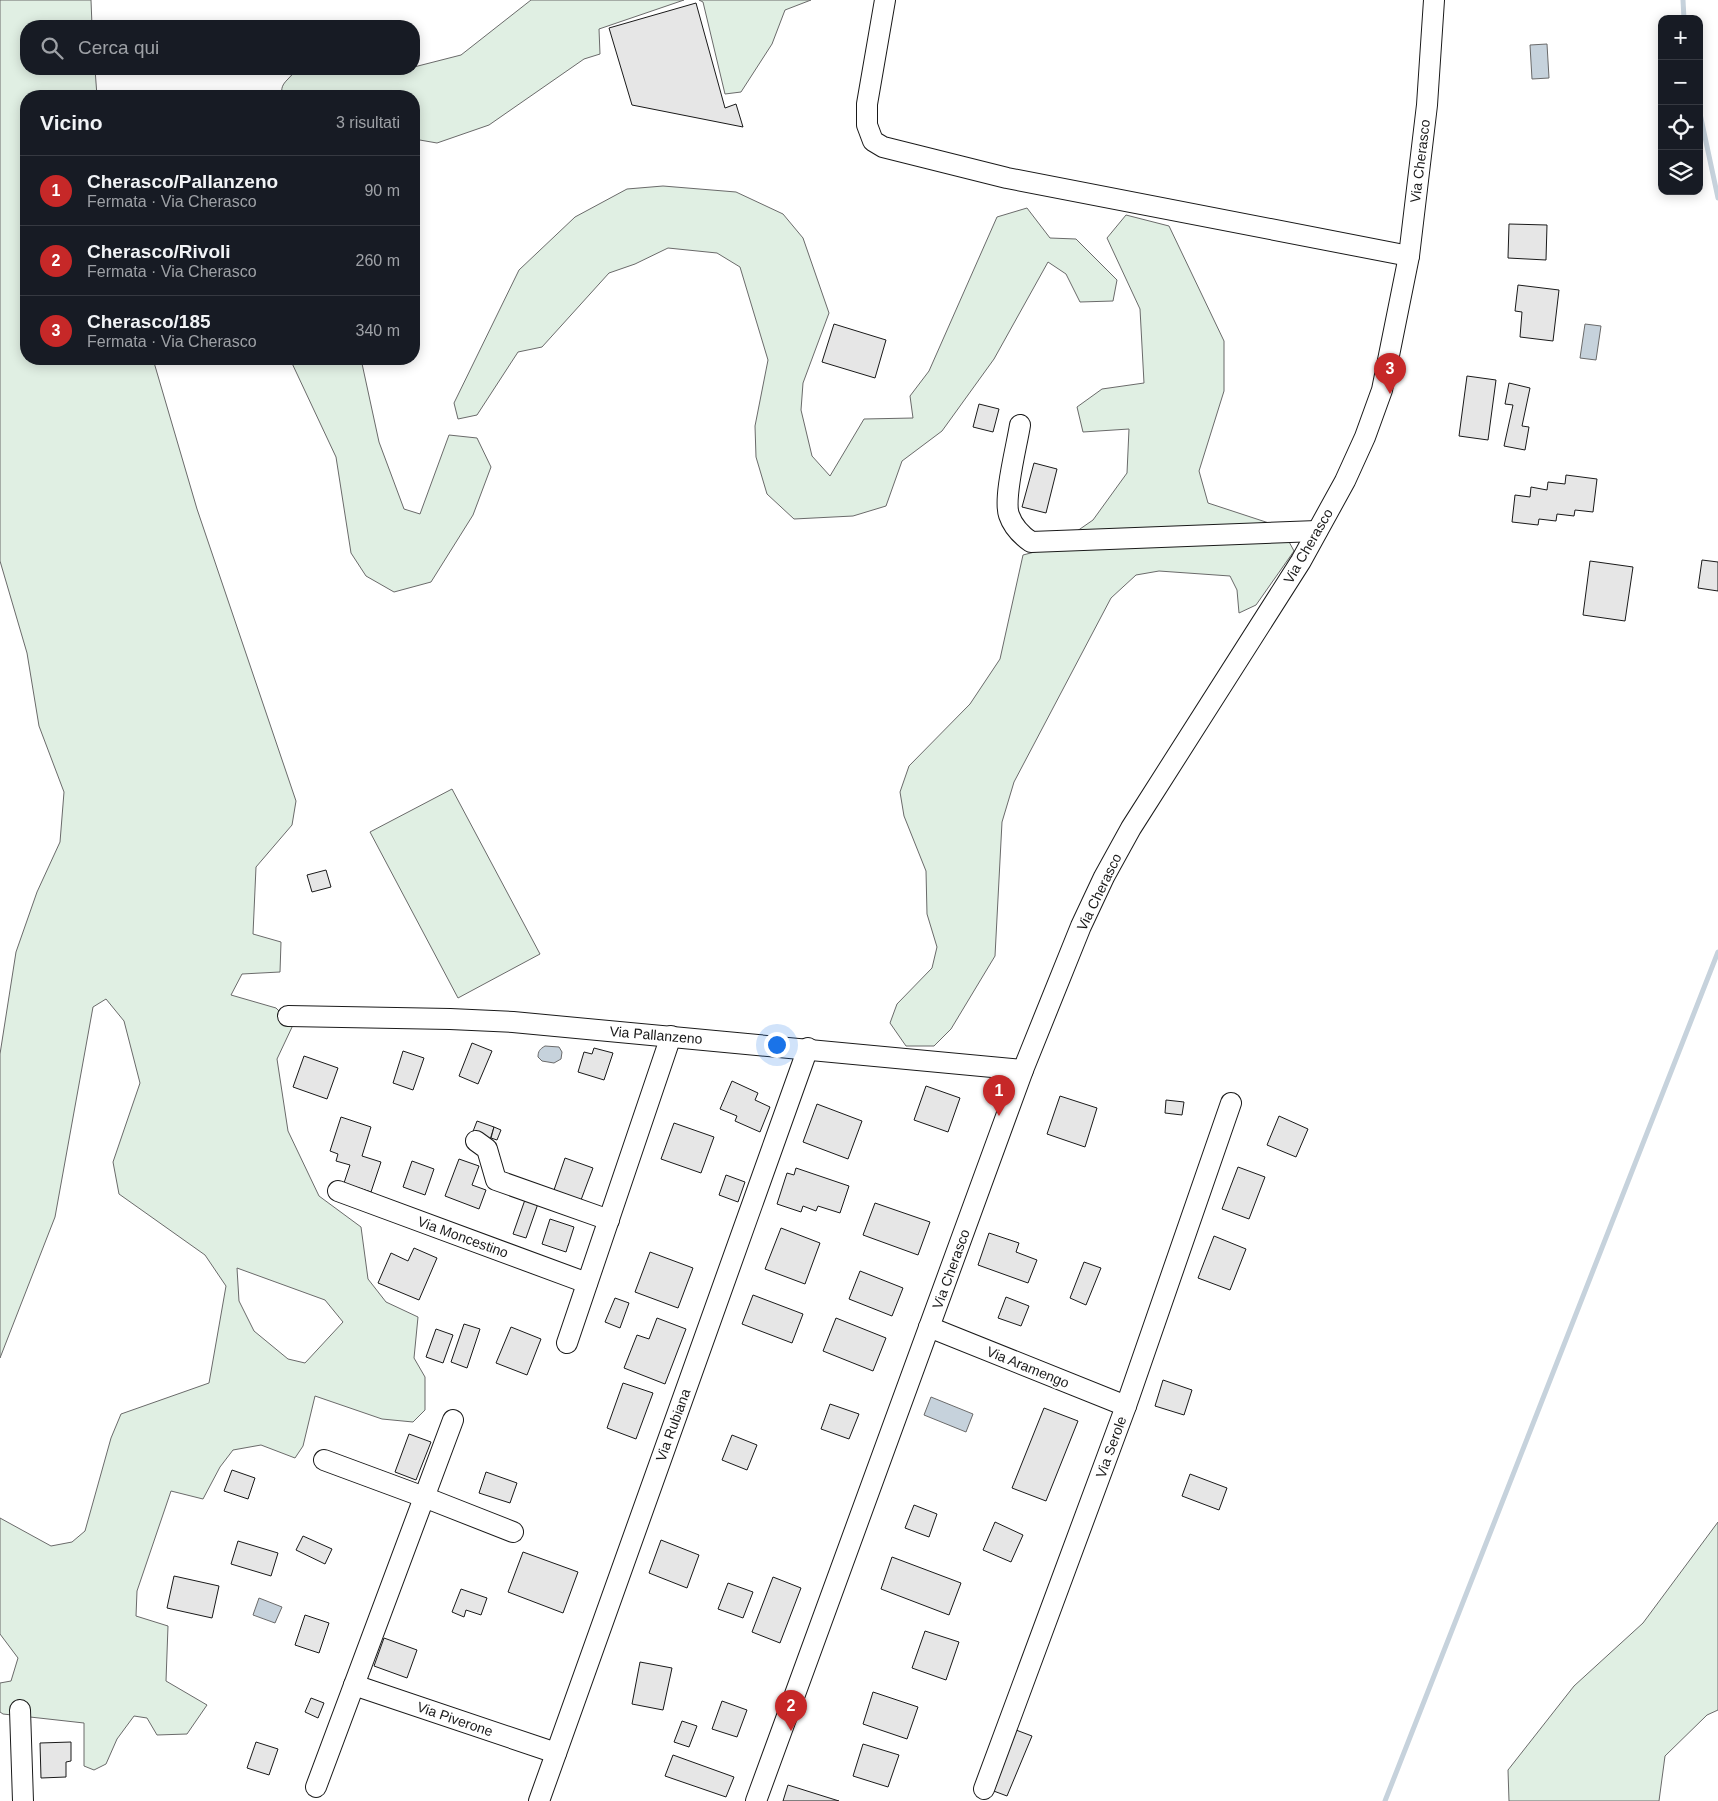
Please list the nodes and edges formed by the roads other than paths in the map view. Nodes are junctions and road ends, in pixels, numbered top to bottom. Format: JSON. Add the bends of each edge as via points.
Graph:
{"nodes":[{"id":1,"x":885,"y":0,"type":"edge"},
{"id":2,"x":1434,"y":0,"type":"edge"},
{"id":3,"x":1410,"y":256,"type":"junction"},
{"id":4,"x":1020,"y":425,"type":"dead end"},
{"id":5,"x":1317,"y":531,"type":"junction"},
{"id":6,"x":288,"y":1016,"type":"dead end"},
{"id":7,"x":671,"y":1036,"type":"junction"},
{"id":8,"x":808,"y":1048,"type":"junction"},
{"id":9,"x":1023,"y":1070,"type":"junction"},
{"id":10,"x":1231,"y":1103,"type":"dead end"},
{"id":11,"x":476,"y":1141,"type":"dead end"},
{"id":12,"x":338,"y":1191,"type":"dead end"},
{"id":13,"x":609,"y":1220,"type":"junction"},
{"id":14,"x":587,"y":1283,"type":"junction"},
{"id":15,"x":929,"y":1327,"type":"junction"},
{"id":16,"x":567,"y":1343,"type":"dead end"},
{"id":17,"x":1126,"y":1406,"type":"junction"},
{"id":18,"x":453,"y":1420,"type":"dead end"},
{"id":19,"x":324,"y":1460,"type":"dead end"},
{"id":20,"x":424,"y":1496,"type":"junction"},
{"id":21,"x":513,"y":1532,"type":"dead end"},
{"id":22,"x":354,"y":1685,"type":"junction"},
{"id":23,"x":20,"y":1710,"type":"dead end"},
{"id":24,"x":556,"y":1753,"type":"junction"},
{"id":25,"x":316,"y":1787,"type":"dead end"},
{"id":26,"x":984,"y":1789,"type":"dead end"},
{"id":27,"x":23,"y":1801,"type":"edge"},
{"id":28,"x":538,"y":1801,"type":"edge"},
{"id":29,"x":756,"y":1801,"type":"edge"}],
"edges":[{"from":1,"to":3,"type":"street","via":[[867,104],[867,125],[873,140],[883,147],[1007,178]]},
{"from":2,"to":3,"type":"street","name":"Via Cherasco","via":[[1427,105]]},
{"from":3,"to":5,"type":"street","name":"Via Cherasco","via":[[1382,390],[1345,481]]},
{"from":4,"to":5,"type":"street","via":[[1007,502],[1009,515],[1019,534],[1031,542]]},
{"from":5,"to":9,"type":"street","name":"Via Cherasco","via":[[1131,828],[1104,877]]},
{"from":6,"to":7,"type":"street","name":"Via Pallanzeno","via":[[512,1022]]},
{"from":7,"to":8,"type":"street","name":"Via Pallanzeno"},
{"from":7,"to":13,"type":"street"},
{"from":8,"to":9,"type":"street","name":"Via Pallanzeno"},
{"from":8,"to":24,"type":"street","name":"Via Rubiana"},
{"from":9,"to":15,"type":"street","name":"Via Cherasco"},
{"from":10,"to":17,"type":"street","name":"Via Serole"},
{"from":11,"to":13,"type":"street","via":[[487,1149],[496,1180]]},
{"from":12,"to":14,"type":"street","name":"Via Moncestino"},
{"from":13,"to":14,"type":"street"},
{"from":14,"to":16,"type":"street"},
{"from":15,"to":17,"type":"street","name":"Via Aramengo"},
{"from":15,"to":29,"type":"street","name":"Via Cherasco"},
{"from":17,"to":26,"type":"street","name":"Via Serole"},
{"from":18,"to":20,"type":"street"},
{"from":19,"to":20,"type":"street"},
{"from":20,"to":21,"type":"street"},
{"from":20,"to":22,"type":"street"},
{"from":22,"to":24,"type":"street","name":"Via Piverone"},
{"from":22,"to":25,"type":"street"},
{"from":23,"to":27,"type":"street"},
{"from":24,"to":28,"type":"street","name":"Via Rubiana"}]}
